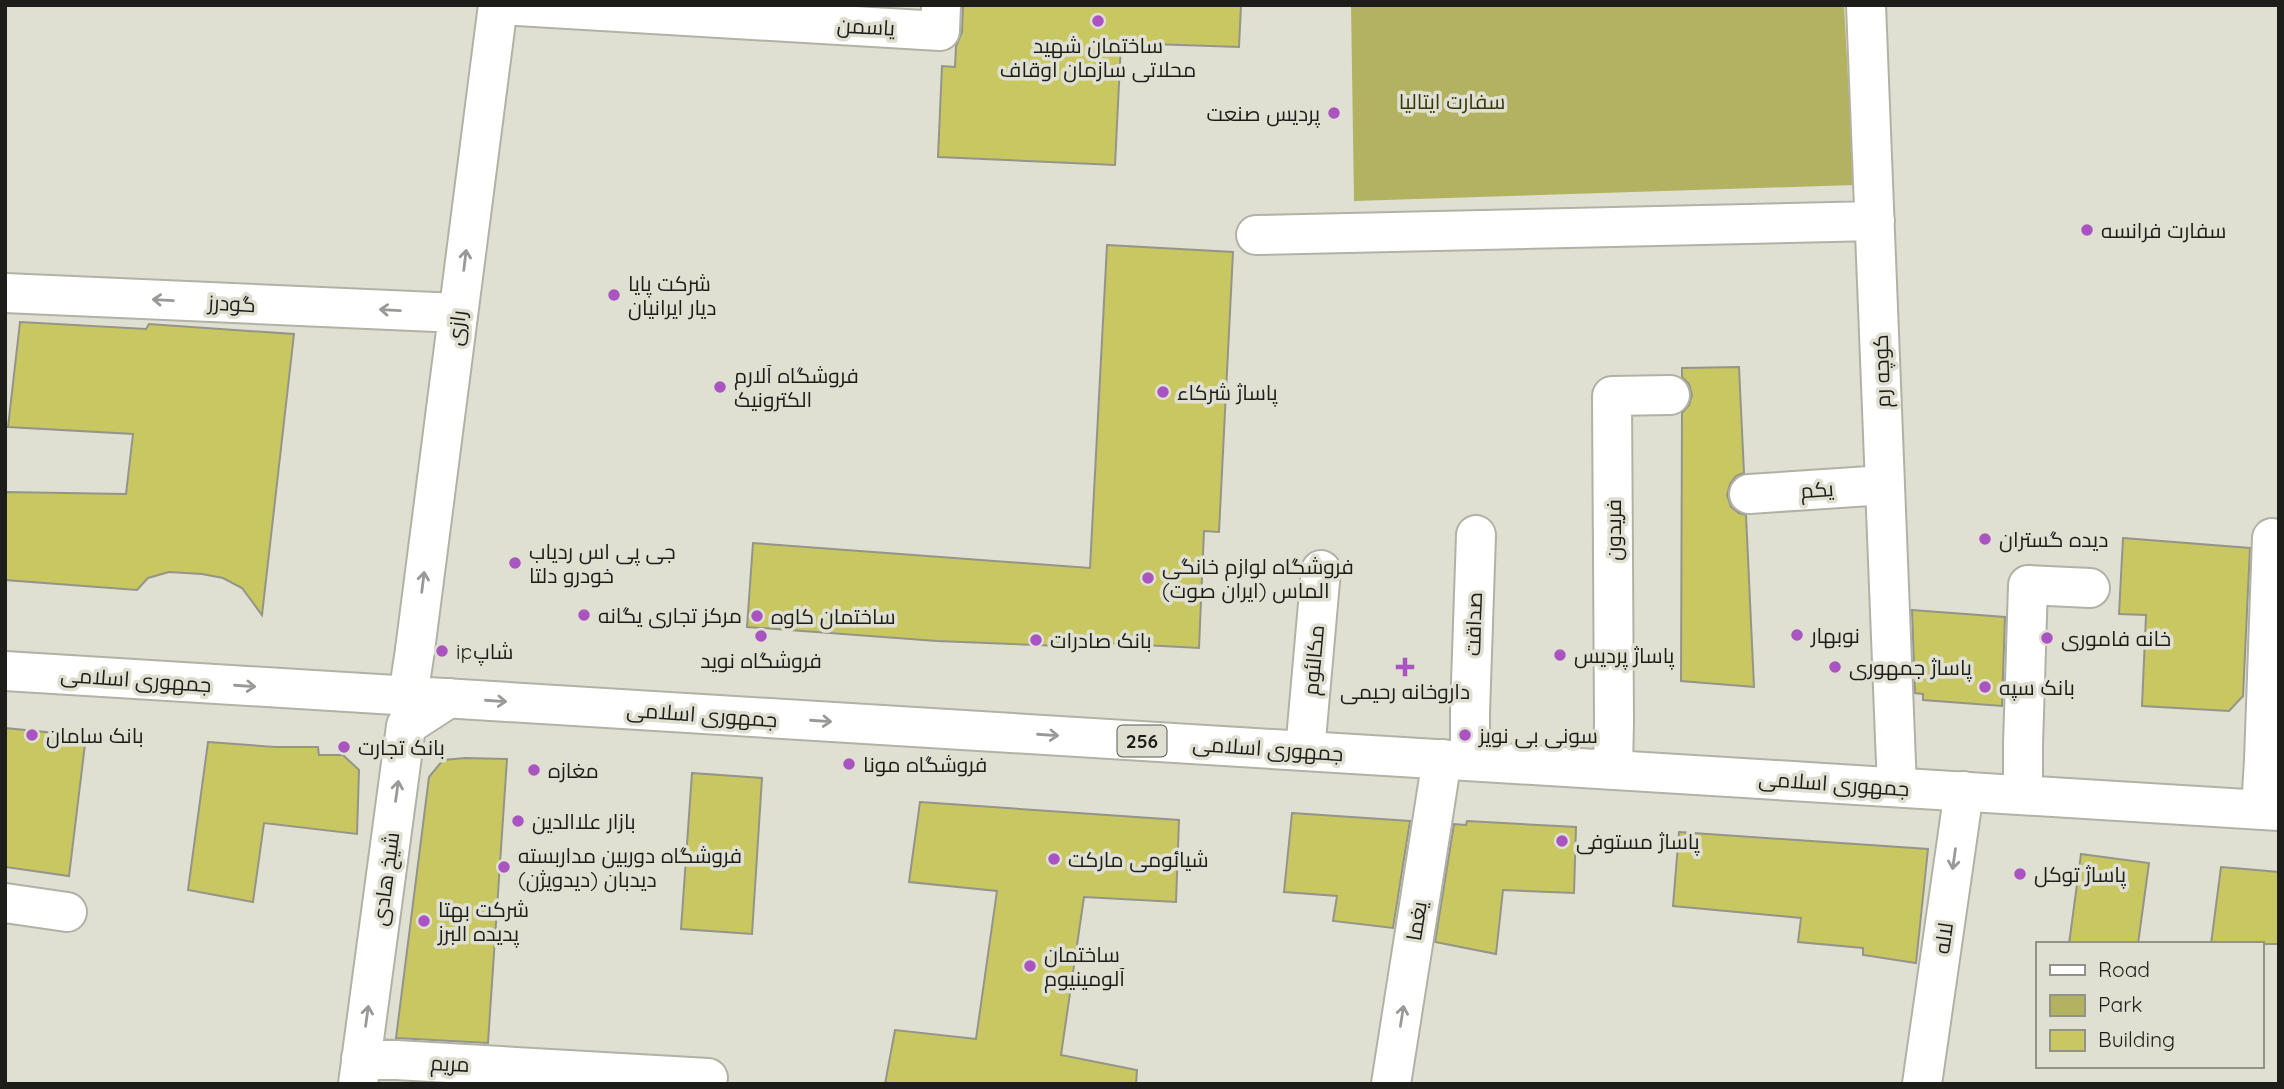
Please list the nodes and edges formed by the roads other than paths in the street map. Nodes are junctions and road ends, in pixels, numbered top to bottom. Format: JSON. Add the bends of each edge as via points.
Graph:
{"nodes":[{"id":1,"x":498,"y":5,"type":"edge"},
{"id":2,"x":1866,"y":5,"type":"edge"},
{"id":3,"x":941,"y":18,"type":"edge"},
{"id":4,"x":1875,"y":221,"type":"junction"},
{"id":5,"x":1256,"y":235,"type":"dead end"},
{"id":6,"x":5,"y":293,"type":"edge"},
{"id":7,"x":458,"y":313,"type":"junction"},
{"id":8,"x":1670,"y":394,"type":"dead end"},
{"id":9,"x":1885,"y":485,"type":"junction"},
{"id":10,"x":1749,"y":494,"type":"dead end"},
{"id":11,"x":1476,"y":535,"type":"dead end"},
{"id":12,"x":2272,"y":538,"type":"dead end"},
{"id":13,"x":1321,"y":570,"type":"dead end"},
{"id":14,"x":2090,"y":589,"type":"dead end"},
{"id":15,"x":5,"y":671,"type":"edge"},
{"id":16,"x":408,"y":696,"type":"junction"},
{"id":17,"x":449,"y":698,"type":"junction"},
{"id":18,"x":1306,"y":751,"type":"junction"},
{"id":19,"x":1456,"y":760,"type":"junction"},
{"id":20,"x":1613,"y":770,"type":"junction"},
{"id":21,"x":1897,"y":787,"type":"junction"},
{"id":22,"x":1964,"y":791,"type":"junction"},
{"id":23,"x":2023,"y":795,"type":"junction"},
{"id":24,"x":2270,"y":810,"type":"edge"},
{"id":25,"x":5,"y":903,"type":"edge"},
{"id":26,"x":68,"y":912,"type":"dead end"},
{"id":27,"x":359,"y":1071,"type":"edge"},
{"id":28,"x":708,"y":1078,"type":"dead end"},
{"id":29,"x":1391,"y":1084,"type":"edge"},
{"id":30,"x":1922,"y":1084,"type":"edge"}],
"edges":[{"from":1,"to":3,"type":"street","name":"یاسمن"},
{"from":7,"to":1,"type":"street","name":"رازی","one_way":true},
{"from":2,"to":4,"type":"street","name":"کوچه رم"},
{"from":4,"to":5,"type":"street"},
{"from":4,"to":9,"type":"street","name":"کوچه رم"},
{"from":7,"to":6,"type":"street","name":"گودرز","one_way":true},
{"from":16,"to":7,"type":"street","name":"رازی","one_way":true},
{"from":8,"to":20,"type":"street","name":"فریدون","via":[[1612,396]]},
{"from":9,"to":10,"type":"street","name":"یکم"},
{"from":9,"to":21,"type":"street","name":"کوچه رم"},
{"from":11,"to":19,"type":"street","name":"صداقت","via":[[1469,712]]},
{"from":12,"to":24,"type":"street","via":[[2264,760]]},
{"from":13,"to":18,"type":"street","name":"مکالئوم"},
{"from":14,"to":23,"type":"street","via":[[2028,585]]},
{"from":15,"to":16,"type":"street","name":"جمهوری اسلامی","number":"256","one_way":true},
{"from":16,"to":17,"type":"street","name":"جمهوری اسلامی","number":"256"},
{"from":17,"to":18,"type":"street","name":"جمهوری اسلامی","number":"256","one_way":true},
{"from":27,"to":17,"type":"street","name":"شیخ هادی","one_way":true,"via":[[406,726]]},
{"from":18,"to":19,"type":"street","name":"جمهوری اسلامی","number":"256"},
{"from":19,"to":20,"type":"street","name":"جمهوری اسلامی","number":"256"},
{"from":29,"to":19,"type":"street","name":"یغما","one_way":true},
{"from":20,"to":21,"type":"street","name":"جمهوری اسلامی","number":"256"},
{"from":21,"to":22,"type":"street","name":"جمهوری اسلامی","number":"256"},
{"from":22,"to":23,"type":"street","name":"جمهوری اسلامی","number":"256"},
{"from":22,"to":30,"type":"street","name":"لاله","one_way":true},
{"from":23,"to":24,"type":"street","name":"جمهوری اسلامی","number":"256"},
{"from":25,"to":26,"type":"street"},
{"from":27,"to":28,"type":"street","name":"مریم"}]}
